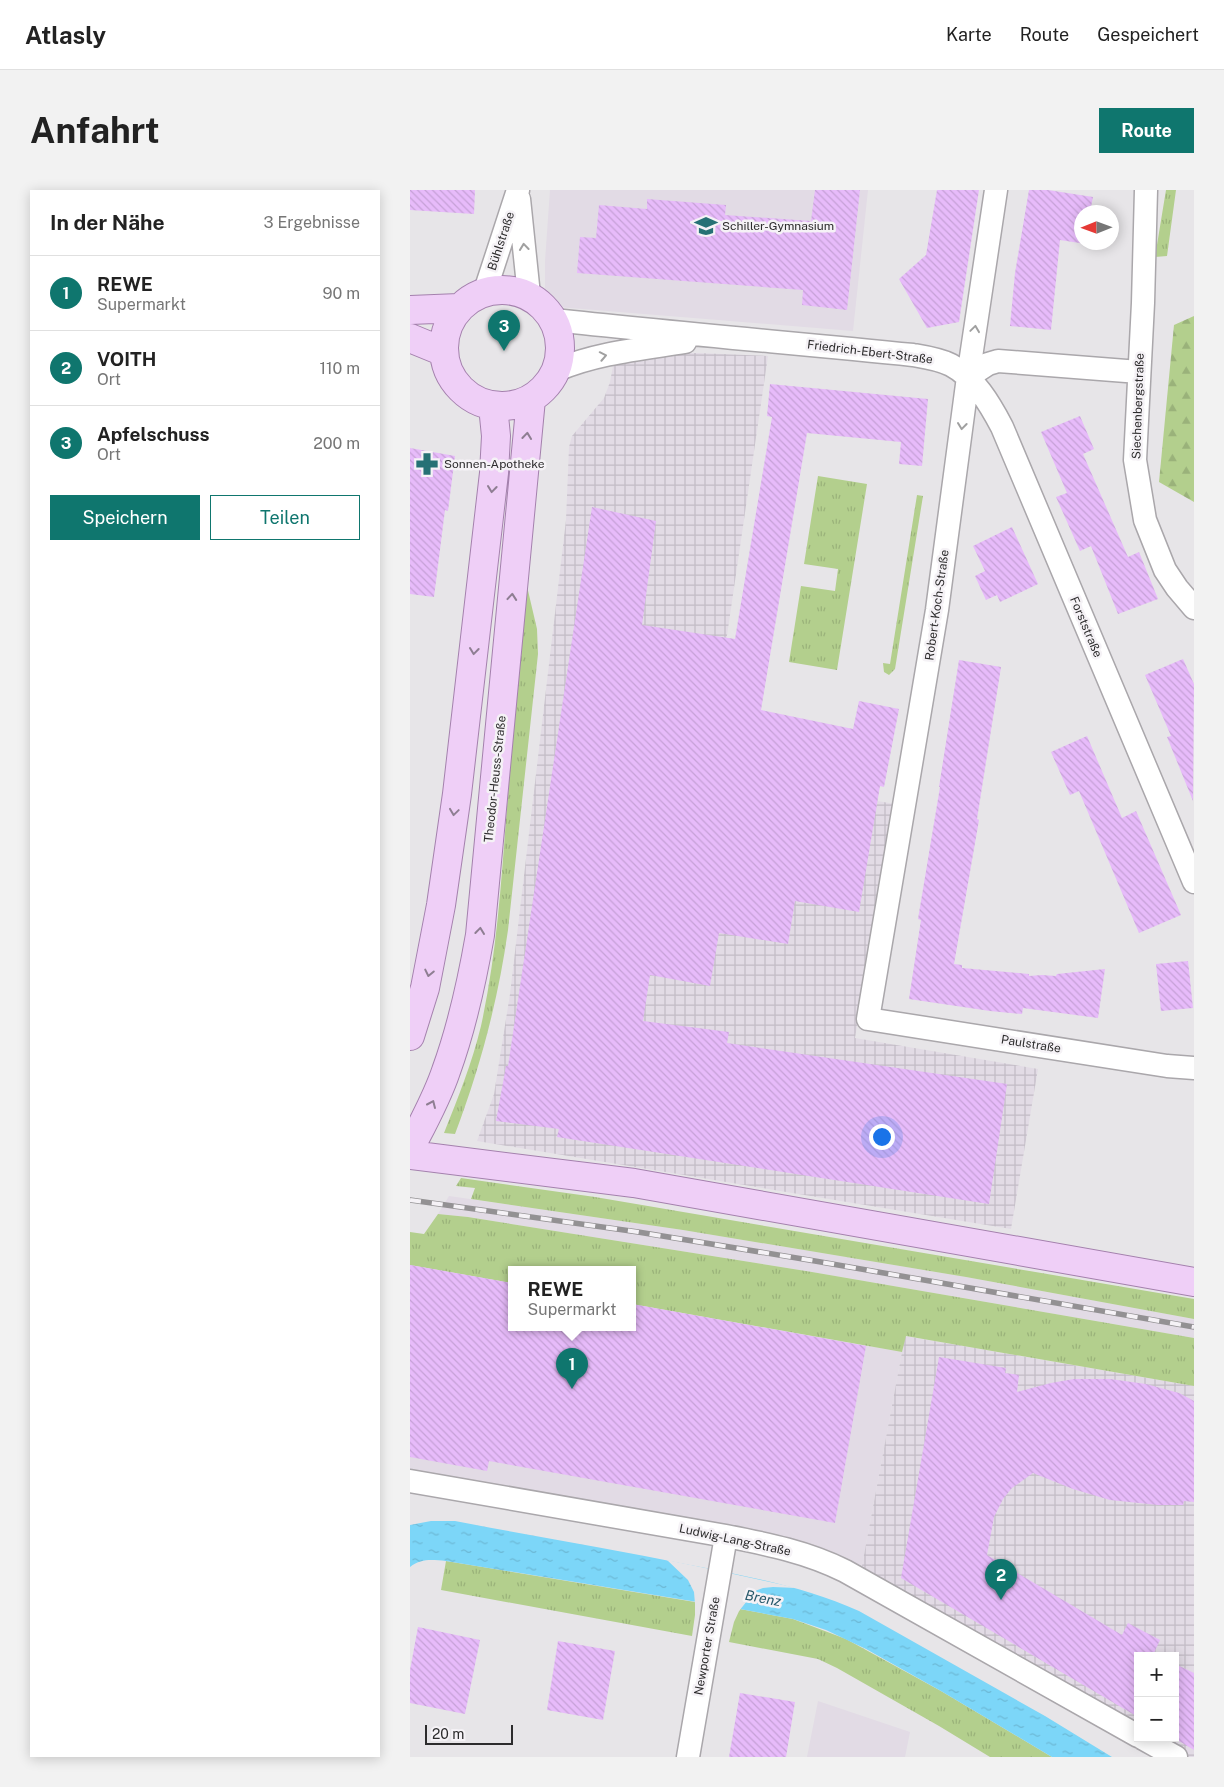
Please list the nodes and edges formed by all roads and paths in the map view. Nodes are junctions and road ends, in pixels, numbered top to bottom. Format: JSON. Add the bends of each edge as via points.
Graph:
{"nodes":[{"id":1,"x":996,"y":190,"type":"edge"},
{"id":2,"x":1146,"y":190,"type":"edge"},
{"id":3,"x":485,"y":291,"type":"junction"},
{"id":4,"x":529,"y":295,"type":"junction"},
{"id":5,"x":459,"y":308,"type":"junction"},
{"id":6,"x":410,"y":310,"type":"edge"},
{"id":7,"x":554,"y":320,"type":"junction"},
{"id":8,"x":712,"y":337,"type":"junction"},
{"id":9,"x":410,"y":338,"type":"edge"},
{"id":10,"x":444,"y":352,"type":"junction"},
{"id":11,"x":557,"y":370,"type":"junction"},
{"id":12,"x":1139,"y":372,"type":"junction"},
{"id":13,"x":968,"y":377,"type":"junction"},
{"id":14,"x":531,"y":399,"type":"junction"},
{"id":15,"x":493,"y":406,"type":"junction"},
{"id":16,"x":1194,"y":608,"type":"edge"},
{"id":17,"x":1194,"y":882,"type":"edge"},
{"id":18,"x":868,"y":1019,"type":"joint"},
{"id":19,"x":410,"y":1036,"type":"edge"},
{"id":20,"x":1194,"y":1068,"type":"edge"},
{"id":21,"x":410,"y":1148,"type":"edge"},
{"id":22,"x":410,"y":1155,"type":"edge"},
{"id":23,"x":1194,"y":1282,"type":"edge"},
{"id":24,"x":410,"y":1481,"type":"edge"},
{"id":25,"x":726,"y":1536,"type":"junction"},
{"id":26,"x":1134,"y":1734,"type":"edge"},
{"id":27,"x":1149,"y":1742,"type":"edge"},
{"id":28,"x":688,"y":1757,"type":"edge"},
{"id":29,"x":1176,"y":1757,"type":"edge"}],
"edges":[{"from":13,"to":1,"type":"street","name":"Robert-Koch-Straße","one_way":true},
{"from":2,"to":12,"type":"street","name":"Siechenbergstraße"},
{"from":3,"to":4,"type":"main road","via":[[515,290]]},
{"from":4,"to":3,"type":"street","name":"Bühlstraße","one_way":true,"via":[[518,190]]},
{"from":3,"to":5,"type":"main road"},
{"from":4,"to":7,"type":"main road","via":[[548,310]]},
{"from":5,"to":6,"type":"main road"},
{"from":5,"to":10,"type":"main road","via":[[450,321]]},
{"from":7,"to":8,"type":"street","name":"Friedrich-Ebert-Straße"},
{"from":7,"to":11,"type":"main road","via":[[560,336],[561,354]]},
{"from":11,"to":8,"type":"street","name":"Friedrich-Ebert-Straße","one_way":true,"via":[[600,356]]},
{"from":8,"to":13,"type":"street","name":"Friedrich-Ebert-Straße","via":[[913,355],[950,365]]},
{"from":9,"to":10,"type":"main road"},
{"from":10,"to":15,"type":"main road","via":[[448,371],[459,388],[474,400]]},
{"from":11,"to":14,"type":"main road","via":[[546,387]]},
{"from":12,"to":13,"type":"street","via":[[998,362],[988,364]]},
{"from":12,"to":16,"type":"street","name":"Siechenbergstraße","via":[[1135,460],[1145,520],[1165,570]]},
{"from":13,"to":17,"type":"street","name":"Forststraße","via":[[1002,427]]},
{"from":13,"to":18,"type":"street","name":"Robert-Koch-Straße","one_way":true,"via":[[930,656]]},
{"from":14,"to":15,"type":"main road","via":[[513,406]]},
{"from":21,"to":14,"type":"main road","name":"Theodor-Heuss-Straße","one_way":true,"via":[[431,1109],[446,1070],[471,983],[480,935]]},
{"from":15,"to":19,"type":"main road","one_way":true,"via":[[496,436],[494,473],[457,794],[434,945]]},
{"from":18,"to":20,"type":"street","name":"Paulstraße"},
{"from":22,"to":23,"type":"main road","via":[[643,1185]]},
{"from":24,"to":25,"type":"street","name":"Ludwig-Lang-Straße"},
{"from":25,"to":26,"type":"street","name":"Ludwig-Lang-Straße","via":[[788,1550],[834,1565]]},
{"from":25,"to":28,"type":"street","name":"Newporter Straße"},
{"from":27,"to":29,"type":"street"}]}
